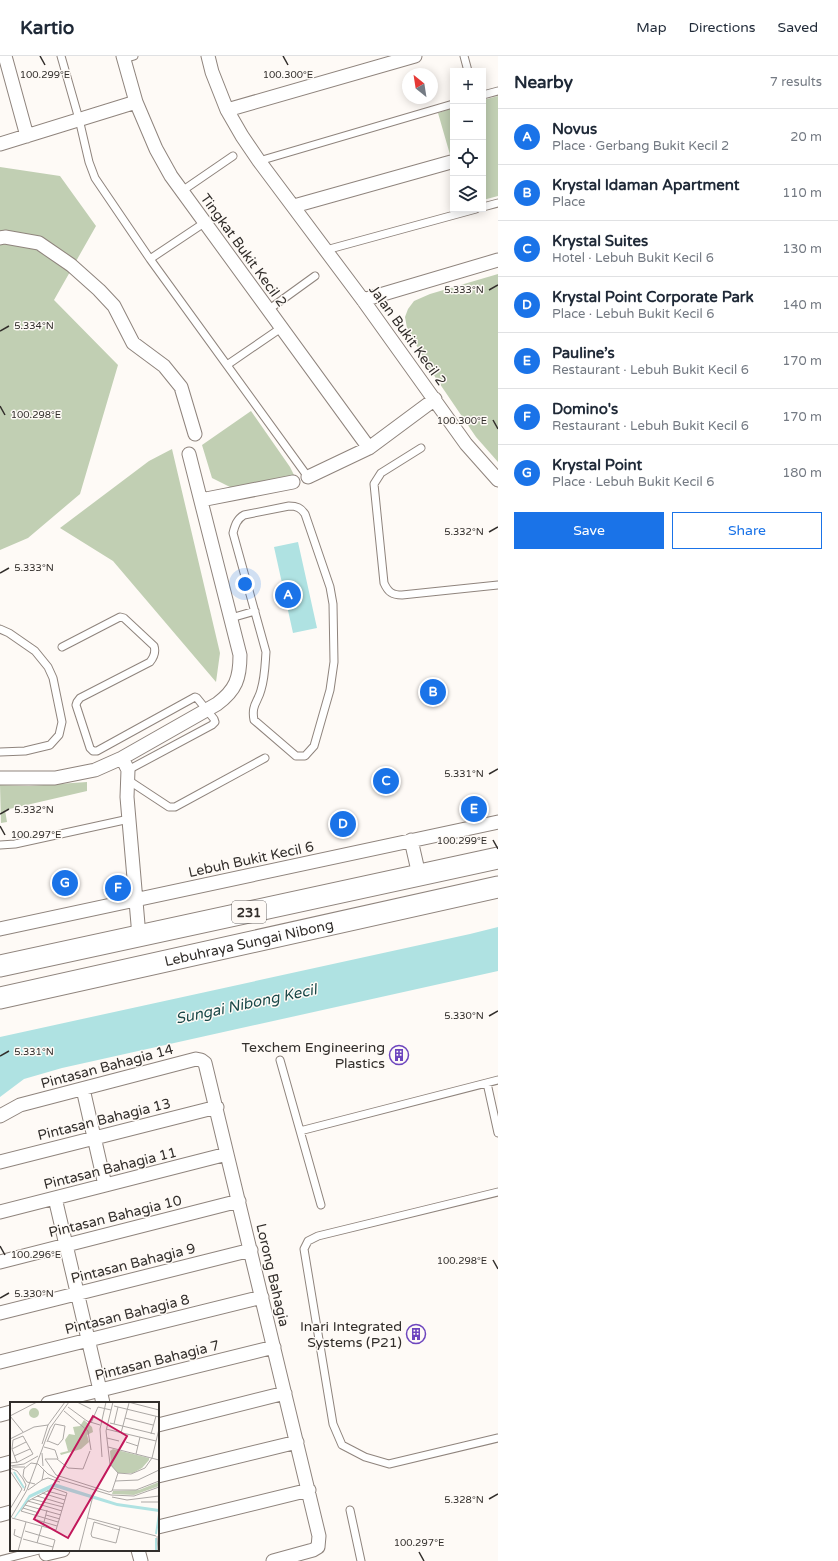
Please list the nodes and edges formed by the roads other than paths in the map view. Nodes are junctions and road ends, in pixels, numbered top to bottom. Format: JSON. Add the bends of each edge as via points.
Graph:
{"nodes":[{"id":1,"x":4,"y":56,"type":"edge"},
{"id":2,"x":61,"y":56,"type":"edge"},
{"id":3,"x":208,"y":56,"type":"edge"},
{"id":4,"x":415,"y":56,"type":"edge"},
{"id":5,"x":464,"y":56,"type":"edge"},
{"id":6,"x":127,"y":57,"type":"edge"},
{"id":7,"x":467,"y":68,"type":"edge"},
{"id":8,"x":498,"y":91,"type":"edge"},
{"id":9,"x":486,"y":94,"type":"edge"},
{"id":10,"x":136,"y":102,"type":"junction"},
{"id":11,"x":450,"y":105,"type":"edge"},
{"id":12,"x":227,"y":110,"type":"junction"},
{"id":13,"x":79,"y":119,"type":"junction"},
{"id":14,"x":27,"y":136,"type":"junction"},
{"id":15,"x":0,"y":144,"type":"edge"},
{"id":16,"x":233,"y":156,"type":"dead end"},
{"id":17,"x":259,"y":161,"type":"junction"},
{"id":18,"x":450,"y":162,"type":"dead end"},
{"id":19,"x":182,"y":191,"type":"junction"},
{"id":20,"x":498,"y":203,"type":"edge"},
{"id":21,"x":294,"y":206,"type":"junction"},
{"id":22,"x":486,"y":206,"type":"edge"},
{"id":23,"x":465,"y":212,"type":"edge"},
{"id":24,"x":204,"y":223,"type":"junction"},
{"id":25,"x":0,"y":238,"type":"edge"},
{"id":26,"x":326,"y":250,"type":"junction"},
{"id":27,"x":150,"y":259,"type":"junction"},
{"id":28,"x":498,"y":260,"type":"edge"},
{"id":29,"x":315,"y":276,"type":"dead end"},
{"id":30,"x":363,"y":300,"type":"junction"},
{"id":31,"x":268,"y":310,"type":"junction"},
{"id":32,"x":281,"y":328,"type":"junction"},
{"id":33,"x":227,"y":365,"type":"junction"},
{"id":34,"x":434,"y":399,"type":"junction"},
{"id":35,"x":195,"y":434,"type":"dead end"},
{"id":36,"x":369,"y":448,"type":"junction"},
{"id":37,"x":421,"y":448,"type":"dead end"},
{"id":38,"x":189,"y":454,"type":"dead end"},
{"id":39,"x":308,"y":477,"type":"joint"},
{"id":40,"x":498,"y":480,"type":"edge"},
{"id":41,"x":293,"y":482,"type":"dead end"},
{"id":42,"x":201,"y":500,"type":"junction"},
{"id":43,"x":498,"y":585,"type":"edge"},
{"id":44,"x":255,"y":611,"type":"junction"},
{"id":45,"x":231,"y":618,"type":"junction"},
{"id":46,"x":0,"y":629,"type":"edge"},
{"id":47,"x":62,"y":647,"type":"dead end"},
{"id":48,"x":207,"y":709,"type":"junction"},
{"id":49,"x":0,"y":752,"type":"edge"},
{"id":50,"x":122,"y":758,"type":"junction"},
{"id":51,"x":265,"y":758,"type":"dead end"},
{"id":52,"x":128,"y":775,"type":"junction"},
{"id":53,"x":0,"y":778,"type":"edge"},
{"id":54,"x":129,"y":819,"type":"junction"},
{"id":55,"x":498,"y":822,"type":"edge"},
{"id":56,"x":411,"y":840,"type":"junction"},
{"id":57,"x":0,"y":845,"type":"edge"},
{"id":58,"x":498,"y":858,"type":"edge"},
{"id":59,"x":419,"y":875,"type":"junction"},
{"id":60,"x":498,"y":887,"type":"edge"},
{"id":61,"x":132,"y":900,"type":"junction"},
{"id":62,"x":0,"y":929,"type":"edge"},
{"id":63,"x":139,"y":936,"type":"junction"},
{"id":64,"x":0,"y":966,"type":"edge"},
{"id":65,"x":0,"y":998,"type":"edge"},
{"id":66,"x":202,"y":1060,"type":"joint"},
{"id":67,"x":280,"y":1060,"type":"dead end"},
{"id":68,"x":498,"y":1080,"type":"edge"},
{"id":69,"x":487,"y":1083,"type":"junction"},
{"id":70,"x":83,"y":1089,"type":"junction"},
{"id":71,"x":217,"y":1107,"type":"junction"},
{"id":72,"x":0,"y":1116,"type":"edge"},
{"id":73,"x":300,"y":1131,"type":"junction"},
{"id":74,"x":498,"y":1133,"type":"edge"},
{"id":75,"x":94,"y":1138,"type":"junction"},
{"id":76,"x":228,"y":1154,"type":"junction"},
{"id":77,"x":0,"y":1162,"type":"edge"},
{"id":78,"x":105,"y":1185,"type":"junction"},
{"id":79,"x":498,"y":1192,"type":"edge"},
{"id":80,"x":55,"y":1198,"type":"junction"},
{"id":81,"x":239,"y":1201,"type":"junction"},
{"id":82,"x":321,"y":1205,"type":"dead end"},
{"id":83,"x":0,"y":1212,"type":"edge"},
{"id":84,"x":66,"y":1246,"type":"junction"},
{"id":85,"x":251,"y":1250,"type":"junction"},
{"id":86,"x":0,"y":1262,"type":"edge"},
{"id":87,"x":77,"y":1294,"type":"junction"},
{"id":88,"x":262,"y":1297,"type":"junction"},
{"id":89,"x":0,"y":1313,"type":"edge"},
{"id":90,"x":88,"y":1339,"type":"junction"},
{"id":91,"x":274,"y":1347,"type":"junction"},
{"id":92,"x":0,"y":1362,"type":"edge"},
{"id":93,"x":100,"y":1390,"type":"junction"},
{"id":94,"x":285,"y":1393,"type":"junction"},
{"id":95,"x":52,"y":1402,"type":"edge"},
{"id":96,"x":103,"y":1402,"type":"edge"},
{"id":97,"x":10,"y":1412,"type":"edge"},
{"id":98,"x":0,"y":1415,"type":"edge"},
{"id":99,"x":159,"y":1424,"type":"edge"},
{"id":100,"x":498,"y":1438,"type":"edge"},
{"id":101,"x":297,"y":1442,"type":"junction"},
{"id":102,"x":10,"y":1462,"type":"edge"},
{"id":103,"x":0,"y":1465,"type":"edge"},
{"id":104,"x":159,"y":1476,"type":"edge"},
{"id":105,"x":309,"y":1490,"type":"junction"},
{"id":106,"x":350,"y":1510,"type":"dead end"},
{"id":107,"x":10,"y":1512,"type":"edge"},
{"id":108,"x":0,"y":1515,"type":"edge"},
{"id":109,"x":159,"y":1527,"type":"edge"},
{"id":110,"x":58,"y":1551,"type":"edge"},
{"id":111,"x":138,"y":1551,"type":"edge"},
{"id":112,"x":45,"y":1554,"type":"edge"},
{"id":113,"x":0,"y":1560,"type":"edge"},
{"id":114,"x":141,"y":1561,"type":"edge"},
{"id":115,"x":273,"y":1561,"type":"edge"},
{"id":116,"x":362,"y":1561,"type":"edge"}],
"edges":[{"from":1,"to":14,"type":"street"},
{"from":2,"to":13,"type":"lane"},
{"from":3,"to":12,"type":"street","name":"Jalan Bukit Kecil 2"},
{"from":4,"to":12,"type":"street"},
{"from":5,"to":7,"type":"lane"},
{"from":6,"to":10,"type":"street","name":"Tingkat Bukit Kecil 2"},
{"from":8,"to":9,"type":"lane"},
{"from":10,"to":13,"type":"street"},
{"from":10,"to":19,"type":"street","name":"Tingkat Bukit Kecil 2","via":[[156,150]]},
{"from":11,"to":17,"type":"lane"},
{"from":12,"to":17,"type":"street","name":"Jalan Bukit Kecil 2"},
{"from":13,"to":14,"type":"street"},
{"from":13,"to":27,"type":"lane","via":[[95,178]]},
{"from":14,"to":15,"type":"street"},
{"from":16,"to":19,"type":"lane"},
{"from":17,"to":21,"type":"street","name":"Jalan Bukit Kecil 2"},
{"from":18,"to":21,"type":"street"},
{"from":19,"to":24,"type":"street","name":"Tingkat Bukit Kecil 2"},
{"from":20,"to":22,"type":"lane"},
{"from":21,"to":26,"type":"street","name":"Jalan Bukit Kecil 2"},
{"from":23,"to":26,"type":"lane"},
{"from":24,"to":27,"type":"lane"},
{"from":24,"to":31,"type":"street","name":"Tingkat Bukit Kecil 2"},
{"from":25,"to":35,"type":"street","via":[[39,243],[71,265],[99,290],[114,306],[134,343],[164,366],[181,387]]},
{"from":26,"to":30,"type":"street","name":"Jalan Bukit Kecil 2"},
{"from":27,"to":33,"type":"lane"},
{"from":28,"to":30,"type":"street"},
{"from":29,"to":31,"type":"lane"},
{"from":30,"to":34,"type":"street","name":"Jalan Bukit Kecil 2"},
{"from":31,"to":32,"type":"street","name":"Tingkat Bukit Kecil 2"},
{"from":32,"to":33,"type":"lane"},
{"from":32,"to":36,"type":"street","name":"Tingkat Bukit Kecil 2"},
{"from":33,"to":39,"type":"lane"},
{"from":34,"to":36,"type":"street"},
{"from":34,"to":40,"type":"street","name":"Jalan Bukit Kecil 2","via":[[466,444]]},
{"from":36,"to":39,"type":"street"},
{"from":37,"to":43,"type":"lane","via":[[381,473],[374,484],[384,583],[387,590],[402,595]]},
{"from":38,"to":42,"type":"street"},
{"from":41,"to":42,"type":"street"},
{"from":42,"to":45,"type":"street"},
{"from":44,"to":44,"type":"lane","via":[[266,652],[261,691],[253,706],[254,720],[296,756],[305,756],[314,746],[330,690],[334,662],[333,604],[326,571],[301,508],[290,506],[244,515],[235,525],[233,533]]},
{"from":44,"to":45,"type":"lane"},
{"from":45,"to":48,"type":"street","via":[[240,655],[240,671],[228,696]]},
{"from":46,"to":49,"type":"lane","via":[[35,651],[48,667],[53,678],[62,722],[58,735],[50,745],[24,751]]},
{"from":47,"to":48,"type":"lane","via":[[120,617],[154,646],[150,662],[80,698],[77,702],[93,751],[193,698],[197,698]]},
{"from":48,"to":50,"type":"street"},
{"from":48,"to":52,"type":"lane","via":[[215,722],[212,725]]},
{"from":50,"to":52,"type":"street"},
{"from":50,"to":53,"type":"street","via":[[95,770],[55,778]]},
{"from":51,"to":52,"type":"lane","via":[[175,807],[169,807]]},
{"from":52,"to":54,"type":"street"},
{"from":54,"to":57,"type":"lane"},
{"from":54,"to":61,"type":"street"},
{"from":55,"to":56,"type":"street","name":"Lebuh Bukit Kecil 6"},
{"from":56,"to":59,"type":"street"},
{"from":56,"to":61,"type":"street","name":"Lebuh Bukit Kecil 6"},
{"from":58,"to":59,"type":"main road","name":"Lebuhraya Sungai Nibong","number":"231"},
{"from":59,"to":63,"type":"main road","name":"Lebuhraya Sungai Nibong","number":"231"},
{"from":60,"to":65,"type":"main road","name":"Lebuhraya Sungai Nibong","number":"231"},
{"from":61,"to":62,"type":"street","name":"Lebuh Bukit Kecil 6"},
{"from":61,"to":63,"type":"street"},
{"from":63,"to":64,"type":"main road","name":"Lebuhraya Sungai Nibong","number":"231"},
{"from":66,"to":70,"type":"street","name":"Pintasan Bahagia 14","via":[[196,1059]]},
{"from":66,"to":71,"type":"street","name":"Lorong Bahagia"},
{"from":67,"to":73,"type":"lane"},
{"from":68,"to":69,"type":"lane"},
{"from":69,"to":73,"type":"lane"},
{"from":69,"to":74,"type":"lane"},
{"from":70,"to":72,"type":"street","name":"Pintasan Bahagia 14","via":[[20,1105]]},
{"from":70,"to":75,"type":"street"},
{"from":71,"to":75,"type":"street","name":"Pintasan Bahagia 13"},
{"from":71,"to":76,"type":"street","name":"Lorong Bahagia"},
{"from":73,"to":82,"type":"lane"},
{"from":75,"to":77,"type":"street","name":"Pintasan Bahagia 13"},
{"from":75,"to":78,"type":"street"},
{"from":76,"to":78,"type":"street","name":"Pintasan Bahagia 11"},
{"from":76,"to":81,"type":"street","name":"Lorong Bahagia"},
{"from":78,"to":80,"type":"street","name":"Pintasan Bahagia 11"},
{"from":79,"to":100,"type":"lane","via":[[318,1236],[308,1241],[304,1249],[333,1424],[342,1445],[365,1457],[389,1464]]},
{"from":80,"to":83,"type":"street","name":"Pintasan Bahagia 11"},
{"from":80,"to":84,"type":"street"},
{"from":81,"to":84,"type":"street","name":"Pintasan Bahagia 10"},
{"from":81,"to":85,"type":"street","name":"Lorong Bahagia"},
{"from":84,"to":86,"type":"street","name":"Pintasan Bahagia 10"},
{"from":84,"to":87,"type":"street"},
{"from":85,"to":87,"type":"street","name":"Pintasan Bahagia 9"},
{"from":85,"to":88,"type":"street","name":"Lorong Bahagia"},
{"from":87,"to":89,"type":"street","name":"Pintasan Bahagia 9"},
{"from":87,"to":90,"type":"street"},
{"from":88,"to":90,"type":"street","name":"Pintasan Bahagia 8"},
{"from":88,"to":91,"type":"street","name":"Lorong Bahagia"},
{"from":90,"to":92,"type":"street","name":"Pintasan Bahagia 8"},
{"from":90,"to":93,"type":"street"},
{"from":91,"to":93,"type":"street","name":"Pintasan Bahagia 7"},
{"from":91,"to":94,"type":"street","name":"Lorong Bahagia"},
{"from":93,"to":95,"type":"street","name":"Pintasan Bahagia 7"},
{"from":93,"to":96,"type":"street"},
{"from":94,"to":99,"type":"street"},
{"from":94,"to":101,"type":"street","name":"Lorong Bahagia"},
{"from":97,"to":98,"type":"street"},
{"from":101,"to":104,"type":"street"},
{"from":101,"to":105,"type":"street","name":"Lorong Bahagia"},
{"from":102,"to":103,"type":"street"},
{"from":105,"to":109,"type":"street"},
{"from":105,"to":115,"type":"street","name":"Lorong Bahagia","via":[[319,1536],[318,1547],[307,1553]]},
{"from":106,"to":116,"type":"lane"},
{"from":107,"to":108,"type":"street"},
{"from":110,"to":112,"type":"street"},
{"from":111,"to":114,"type":"street"},
{"from":112,"to":113,"type":"lane"}]}
